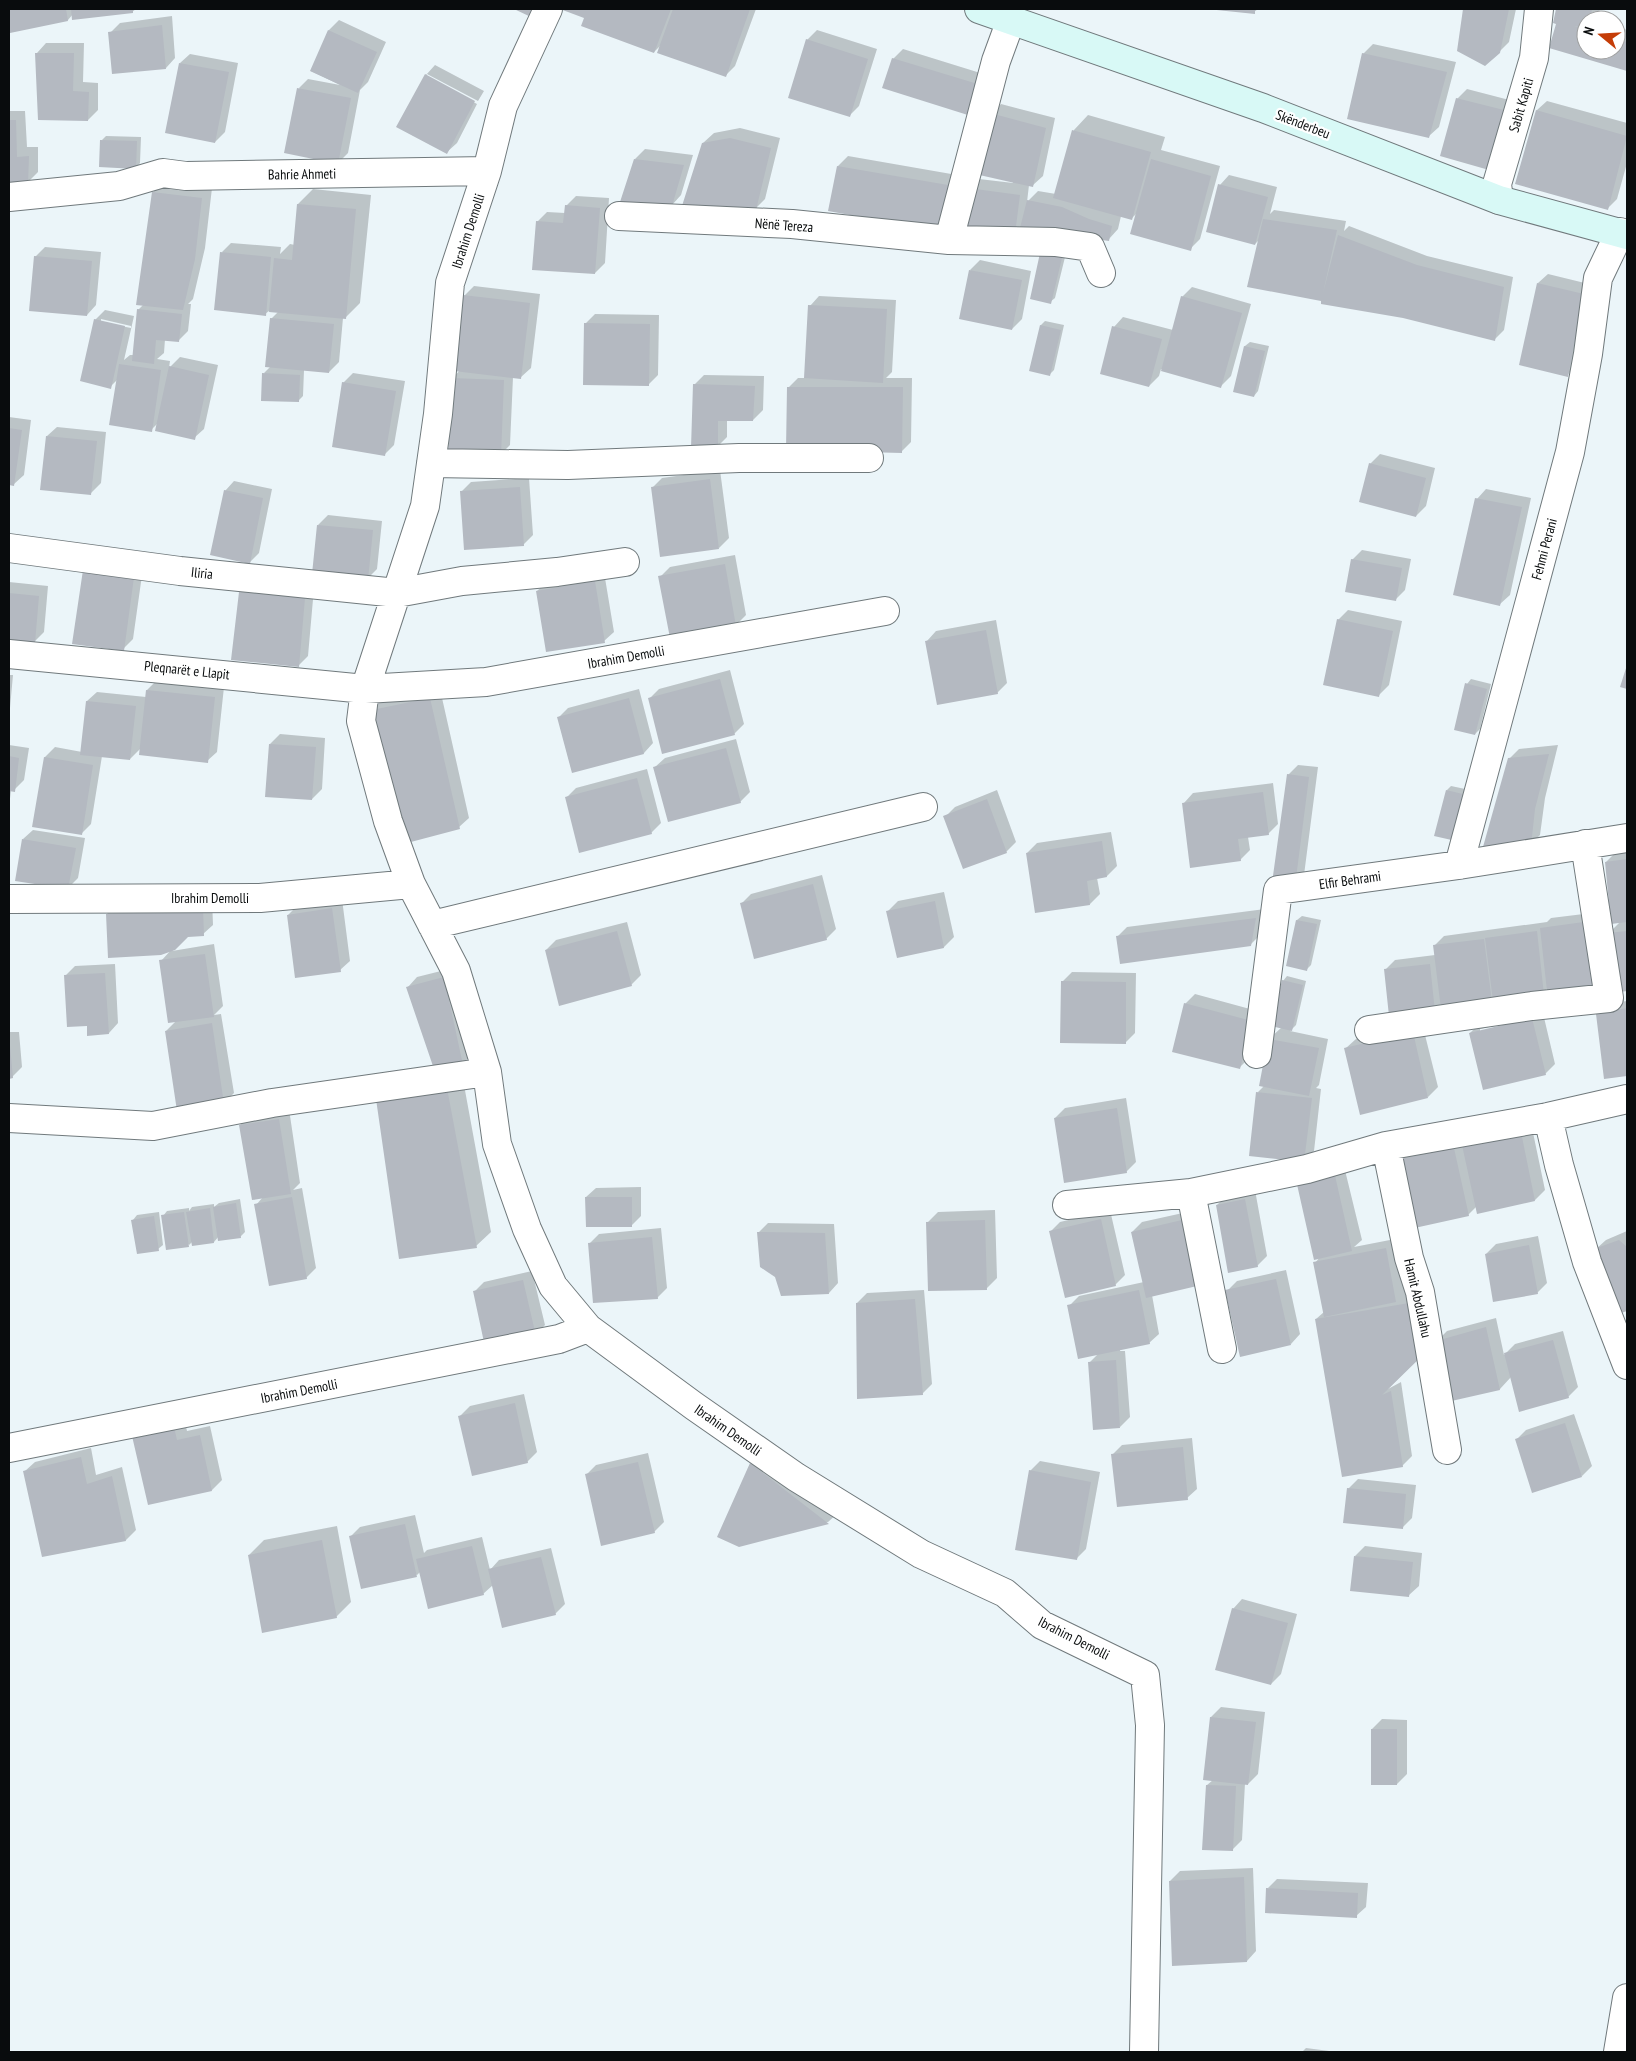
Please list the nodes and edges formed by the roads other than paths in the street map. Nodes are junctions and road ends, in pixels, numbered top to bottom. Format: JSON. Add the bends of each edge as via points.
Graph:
{"nodes":[{"id":1,"x":548,"y":9,"type":"edge"},
{"id":2,"x":979,"y":9,"type":"edge"},
{"id":3,"x":1539,"y":9,"type":"edge"},
{"id":4,"x":1011,"y":20,"type":"junction"},
{"id":5,"x":487,"y":171,"type":"junction"},
{"id":6,"x":9,"y":197,"type":"edge"},
{"id":7,"x":1499,"y":200,"type":"junction"},
{"id":8,"x":619,"y":216,"type":"dead end"},
{"id":9,"x":1624,"y":234,"type":"edge"},
{"id":10,"x":949,"y":240,"type":"junction"},
{"id":11,"x":1102,"y":273,"type":"dead end"},
{"id":12,"x":869,"y":458,"type":"dead end"},
{"id":13,"x":432,"y":463,"type":"junction"},
{"id":14,"x":9,"y":548,"type":"edge"},
{"id":15,"x":625,"y":562,"type":"dead end"},
{"id":16,"x":396,"y":593,"type":"junction"},
{"id":17,"x":885,"y":611,"type":"dead end"},
{"id":18,"x":9,"y":654,"type":"edge"},
{"id":19,"x":365,"y":689,"type":"junction"},
{"id":20,"x":923,"y":807,"type":"dead end"},
{"id":21,"x":1627,"y":838,"type":"edge"},
{"id":22,"x":1585,"y":844,"type":"junction"},
{"id":23,"x":1459,"y":865,"type":"junction"},
{"id":24,"x":411,"y":884,"type":"junction"},
{"id":25,"x":9,"y":899,"type":"edge"},
{"id":26,"x":432,"y":925,"type":"junction"},
{"id":27,"x":1369,"y":1030,"type":"dead end"},
{"id":28,"x":1256,"y":1054,"type":"dead end"},
{"id":29,"x":487,"y":1072,"type":"junction"},
{"id":30,"x":1627,"y":1099,"type":"edge"},
{"id":31,"x":1548,"y":1117,"type":"junction"},
{"id":32,"x":9,"y":1118,"type":"edge"},
{"id":33,"x":1386,"y":1146,"type":"junction"},
{"id":34,"x":1191,"y":1192,"type":"junction"},
{"id":35,"x":1068,"y":1205,"type":"dead end"},
{"id":36,"x":588,"y":1328,"type":"junction"},
{"id":37,"x":1222,"y":1349,"type":"dead end"},
{"id":38,"x":1627,"y":1365,"type":"edge"},
{"id":39,"x":9,"y":1448,"type":"edge"},
{"id":40,"x":1447,"y":1450,"type":"dead end"},
{"id":41,"x":1627,"y":1998,"type":"edge"},
{"id":42,"x":1144,"y":2052,"type":"edge"},
{"id":43,"x":1618,"y":2052,"type":"edge"}],
"edges":[{"from":1,"to":5,"type":"street","name":"Ibrahim Demolli","via":[[503,106]]},
{"from":2,"to":4,"type":"main road","name":"Skënderbeu"},
{"from":3,"to":7,"type":"street","name":"Sabit Kapiti","via":[[1534,58],[1497,184]]},
{"from":4,"to":7,"type":"main road","name":"Skënderbeu","via":[[1263,108]]},
{"from":4,"to":10,"type":"street","via":[[996,61]]},
{"from":5,"to":6,"type":"street","name":"Bahrie Ahmeti","via":[[186,176],[164,173],[119,186]]},
{"from":5,"to":13,"type":"street","name":"Ibrahim Demolli","via":[[450,283]]},
{"from":7,"to":9,"type":"main road","name":"Skënderbeu"},
{"from":8,"to":10,"type":"street","name":"Nënë Tereza","via":[[792,224]]},
{"from":9,"to":23,"type":"street","name":"Fehmi Perani","via":[[1598,278],[1570,452]]},
{"from":10,"to":11,"type":"street","name":"Nënë Tereza","via":[[1055,242],[1090,247]]},
{"from":12,"to":13,"type":"street","via":[[738,458],[568,465]]},
{"from":13,"to":16,"type":"street","name":"Ibrahim Demolli","via":[[425,506]]},
{"from":14,"to":16,"type":"street","name":"Iliria","via":[[180,571]]},
{"from":15,"to":16,"type":"street","via":[[462,581]]},
{"from":16,"to":19,"type":"street","name":"Ibrahim Demolli"},
{"from":17,"to":19,"type":"street","name":"Ibrahim Demolli","via":[[486,682]]},
{"from":18,"to":19,"type":"street","name":"Pleqnarët e Llapit"},
{"from":19,"to":24,"type":"street","name":"Ibrahim Demolli","via":[[361,721],[388,821]]},
{"from":20,"to":26,"type":"street"},
{"from":21,"to":22,"type":"street","name":"Elfir Behrami"},
{"from":22,"to":23,"type":"street","name":"Elfir Behrami"},
{"from":22,"to":27,"type":"street","via":[[1609,998]]},
{"from":23,"to":28,"type":"street","name":"Elfir Behrami","via":[[1278,890]]},
{"from":24,"to":25,"type":"street","name":"Ibrahim Demolli","via":[[260,898]]},
{"from":24,"to":26,"type":"street","name":"Ibrahim Demolli"},
{"from":26,"to":29,"type":"street","name":"Ibrahim Demolli","via":[[456,971]]},
{"from":29,"to":32,"type":"street","via":[[272,1103],[153,1126]]},
{"from":29,"to":36,"type":"street","name":"Ibrahim Demolli","via":[[497,1144],[527,1229],[553,1286]]},
{"from":30,"to":31,"type":"street"},
{"from":31,"to":33,"type":"street"},
{"from":31,"to":38,"type":"street","via":[[1587,1262]]},
{"from":33,"to":34,"type":"street","via":[[1307,1169]]},
{"from":33,"to":40,"type":"street","name":"Hamit Abdullahu","via":[[1407,1249],[1420,1292]]},
{"from":34,"to":35,"type":"street"},
{"from":34,"to":37,"type":"street"},
{"from":36,"to":39,"type":"street","name":"Ibrahim Demolli","via":[[559,1339]]},
{"from":36,"to":42,"type":"street","name":"Ibrahim Demolli","via":[[796,1477],[921,1554],[1005,1593],[1042,1624],[1145,1675],[1150,1725]]},
{"from":41,"to":43,"type":"street"}]}
